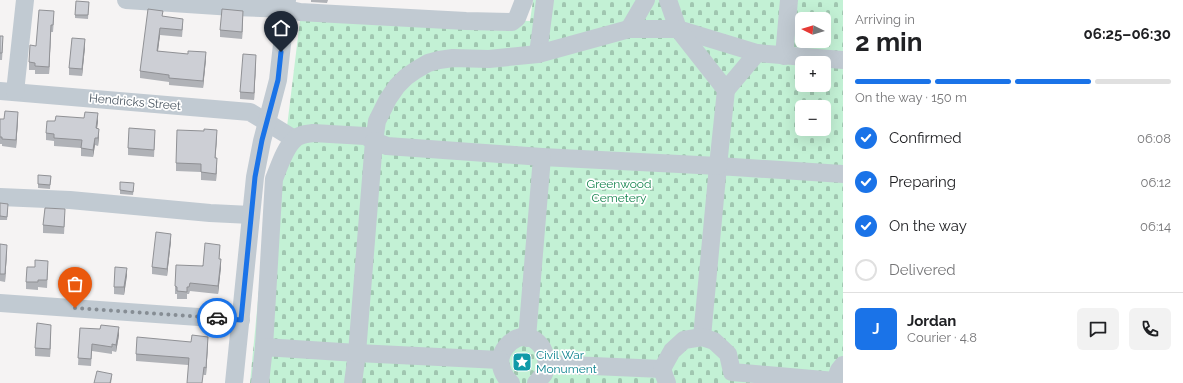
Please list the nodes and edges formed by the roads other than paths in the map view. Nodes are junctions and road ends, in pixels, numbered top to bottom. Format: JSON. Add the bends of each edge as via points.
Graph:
{"nodes":[{"id":1,"x":25,"y":0,"type":"edge"},
{"id":2,"x":126,"y":0,"type":"edge"},
{"id":3,"x":545,"y":0,"type":"edge"},
{"id":4,"x":646,"y":0,"type":"edge"},
{"id":5,"x":668,"y":0,"type":"edge"},
{"id":6,"x":789,"y":0,"type":"edge"},
{"id":7,"x":524,"y":2,"type":"edge"},
{"id":8,"x":286,"y":4,"type":"edge"},
{"id":9,"x":629,"y":29,"type":"junction"},
{"id":10,"x":678,"y":29,"type":"junction"},
{"id":11,"x":757,"y":53,"type":"junction"},
{"id":12,"x":538,"y":54,"type":"junction"},
{"id":13,"x":784,"y":56,"type":"junction"},
{"id":14,"x":843,"y":60,"type":"edge"},
{"id":15,"x":726,"y":90,"type":"junction"},
{"id":16,"x":8,"y":92,"type":"edge"},
{"id":17,"x":267,"y":123,"type":"junction"},
{"id":18,"x":294,"y":139,"type":"junction"},
{"id":19,"x":374,"y":140,"type":"junction"},
{"id":20,"x":542,"y":157,"type":"junction"},
{"id":21,"x":718,"y":166,"type":"junction"},
{"id":22,"x":843,"y":174,"type":"edge"},
{"id":23,"x":0,"y":197,"type":"edge"},
{"id":24,"x":251,"y":215,"type":"junction"},
{"id":25,"x":0,"y":304,"type":"edge"},
{"id":26,"x":241,"y":320,"type":"junction"},
{"id":27,"x":702,"y":337,"type":"junction"},
{"id":28,"x":527,"y":338,"type":"junction"},
{"id":29,"x":264,"y":347,"type":"junction"},
{"id":30,"x":357,"y":353,"type":"junction"},
{"id":31,"x":500,"y":360,"type":"junction"},
{"id":32,"x":547,"y":364,"type":"junction"},
{"id":33,"x":843,"y":365,"type":"edge"},
{"id":34,"x":664,"y":376,"type":"edge"},
{"id":35,"x":730,"y":378,"type":"edge"},
{"id":36,"x":234,"y":383,"type":"edge"},
{"id":37,"x":260,"y":383,"type":"edge"},
{"id":38,"x":353,"y":383,"type":"edge"},
{"id":39,"x":511,"y":383,"type":"edge"},
{"id":40,"x":536,"y":383,"type":"edge"}],
"edges":[{"from":1,"to":16,"type":"street"},
{"from":2,"to":8,"type":"street","via":[[233,7]]},
{"from":3,"to":12,"type":"street"},
{"from":4,"to":9,"type":"street"},
{"from":5,"to":10,"type":"street"},
{"from":6,"to":13,"type":"street"},
{"from":7,"to":8,"type":"street","via":[[517,18],[512,22],[300,12]]},
{"from":8,"to":17,"type":"street","via":[[278,80]]},
{"from":9,"to":10,"type":"street"},
{"from":9,"to":12,"type":"street"},
{"from":10,"to":11,"type":"street"},
{"from":10,"to":15,"type":"street"},
{"from":11,"to":13,"type":"street"},
{"from":11,"to":15,"type":"street"},
{"from":12,"to":19,"type":"street","via":[[489,59],[453,58],[440,60],[416,70],[397,86],[388,99],[377,121]]},
{"from":13,"to":14,"type":"street"},
{"from":15,"to":21,"type":"street"},
{"from":16,"to":17,"type":"street","name":"Hendricks Street","via":[[250,112]]},
{"from":17,"to":18,"type":"street","name":"Hendricks Street"},
{"from":17,"to":24,"type":"street","via":[[255,177]]},
{"from":18,"to":19,"type":"street","via":[[313,133],[365,136]]},
{"from":18,"to":29,"type":"street","via":[[280,163],[274,180]]},
{"from":19,"to":20,"type":"street","via":[[387,146]]},
{"from":19,"to":30,"type":"street"},
{"from":20,"to":21,"type":"street"},
{"from":20,"to":28,"type":"street"},
{"from":21,"to":22,"type":"street"},
{"from":21,"to":27,"type":"street"},
{"from":23,"to":24,"type":"street","via":[[70,200]]},
{"from":24,"to":26,"type":"street"},
{"from":25,"to":26,"type":"street"},
{"from":26,"to":36,"type":"street"},
{"from":27,"to":34,"type":"street","via":[[684,340],[672,351]]},
{"from":27,"to":35,"type":"street","via":[[714,341],[728,354]]},
{"from":28,"to":31,"type":"street","via":[[521,337],[509,342],[501,353]]},
{"from":28,"to":32,"type":"street","via":[[537,341],[542,346]]},
{"from":29,"to":30,"type":"street"},
{"from":29,"to":37,"type":"street"},
{"from":30,"to":31,"type":"street"},
{"from":30,"to":38,"type":"street"},
{"from":31,"to":39,"type":"street","via":[[502,371]]},
{"from":32,"to":34,"type":"street"},
{"from":32,"to":40,"type":"street","via":[[544,374]]},
{"from":33,"to":35,"type":"street","via":[[835,381]]}]}
